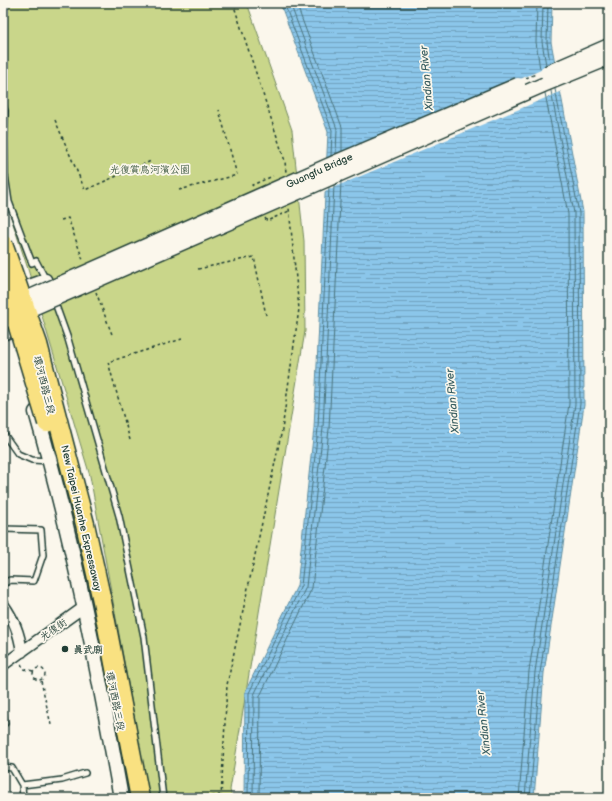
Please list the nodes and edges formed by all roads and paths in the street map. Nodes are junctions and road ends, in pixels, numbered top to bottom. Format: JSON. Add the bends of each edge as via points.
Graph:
{"nodes":[{"id":1,"x":233,"y":3,"type":"edge"},
{"id":2,"x":609,"y":46,"type":"edge"},
{"id":3,"x":609,"y":58,"type":"edge"},
{"id":4,"x":3,"y":105,"type":"edge"},
{"id":5,"x":219,"y":110,"type":"dead end"},
{"id":6,"x":55,"y":120,"type":"dead end"},
{"id":7,"x":151,"y":161,"type":"dead end"},
{"id":8,"x":287,"y":179,"type":"dead end"},
{"id":9,"x":179,"y":190,"type":"dead end"},
{"id":10,"x":289,"y":203,"type":"dead end"},
{"id":11,"x":61,"y":220,"type":"dead end"},
{"id":12,"x":3,"y":244,"type":"edge"},
{"id":13,"x":3,"y":253,"type":"edge"},
{"id":14,"x":83,"y":260,"type":"dead end"},
{"id":15,"x":198,"y":269,"type":"dead end"},
{"id":16,"x":46,"y":279,"type":"junction"},
{"id":17,"x":9,"y":284,"type":"edge"},
{"id":18,"x":94,"y":288,"type":"dead end"},
{"id":19,"x":3,"y":298,"type":"edge"},
{"id":20,"x":32,"y":302,"type":"junction"},
{"id":21,"x":3,"y":305,"type":"edge"},
{"id":22,"x":3,"y":309,"type":"edge"},
{"id":23,"x":266,"y":315,"type":"dead end"},
{"id":24,"x":28,"y":324,"type":"junction"},
{"id":25,"x":6,"y":329,"type":"edge"},
{"id":26,"x":113,"y":337,"type":"dead end"},
{"id":27,"x":182,"y":339,"type":"dead end"},
{"id":28,"x":3,"y":433,"type":"edge"},
{"id":29,"x":130,"y":440,"type":"dead end"},
{"id":30,"x":50,"y":461,"type":"junction"},
{"id":31,"x":3,"y":529,"type":"edge"},
{"id":32,"x":3,"y":584,"type":"edge"},
{"id":33,"x":3,"y":604,"type":"edge"},
{"id":34,"x":84,"y":607,"type":"junction"},
{"id":35,"x":8,"y":620,"type":"edge"},
{"id":36,"x":19,"y":653,"type":"junction"},
{"id":37,"x":3,"y":665,"type":"edge"},
{"id":38,"x":34,"y":671,"type":"junction"},
{"id":39,"x":41,"y":681,"type":"junction"},
{"id":40,"x":3,"y":713,"type":"edge"},
{"id":41,"x":5,"y":723,"type":"dead end"},
{"id":42,"x":52,"y":725,"type":"dead end"},
{"id":43,"x":3,"y":767,"type":"edge"},
{"id":44,"x":85,"y":773,"type":"dead end"},
{"id":45,"x":22,"y":786,"type":"junction"},
{"id":46,"x":220,"y":795,"type":"junction"},
{"id":47,"x":23,"y":798,"type":"edge"},
{"id":48,"x":121,"y":798,"type":"edge"},
{"id":49,"x":128,"y":798,"type":"edge"},
{"id":50,"x":134,"y":798,"type":"edge"},
{"id":51,"x":140,"y":798,"type":"edge"},
{"id":52,"x":163,"y":798,"type":"edge"},
{"id":53,"x":200,"y":798,"type":"edge"},
{"id":54,"x":221,"y":798,"type":"edge"}],
"edges":[{"from":1,"to":8,"type":"path","via":[[285,160]]},
{"from":2,"to":20,"type":"main road","name":"Guangfu Bridge","bridge":true,"via":[[340,161]]},
{"from":3,"to":20,"type":"main road","name":"Guangfu Bridge","bridge":true},
{"from":4,"to":16,"type":"lane","via":[[5,175],[9,202],[32,263],[36,261]]},
{"from":5,"to":9,"type":"path","via":[[237,175]]},
{"from":6,"to":7,"type":"path","via":[[85,190]]},
{"from":10,"to":46,"type":"path","via":[[299,309],[282,430],[227,685]]},
{"from":11,"to":14,"type":"path","via":[[68,218]]},
{"from":12,"to":51,"type":"highway","name":"New Taipei Huanhe Expressaway","bridge":true,"via":[[38,344],[85,524]]},
{"from":13,"to":17,"type":"main road","name":"環河西路三段"},
{"from":15,"to":23,"type":"path","via":[[254,257]]},
{"from":16,"to":17,"type":"street"},
{"from":16,"to":52,"type":"lane","via":[[68,339],[119,516],[144,637]]},
{"from":17,"to":19,"type":"street"},
{"from":17,"to":24,"type":"main road","name":"環河西路三段"},
{"from":17,"to":49,"type":"highway","name":"New Taipei Huanhe Expressaway","bridge":true,"via":[[76,541]]},
{"from":18,"to":26,"type":"path"},
{"from":20,"to":22,"type":"main road","bridge":true},
{"from":20,"to":25,"type":"main road","bridge":true},
{"from":21,"to":25,"type":"main road","name":"環河西路三段"},
{"from":24,"to":25,"type":"street"},
{"from":24,"to":50,"type":"main road","name":"環河西路三段","via":[[92,574]]},
{"from":25,"to":30,"type":"main road","name":"環河西路三段","via":[[28,384]]},
{"from":27,"to":29,"type":"path","via":[[108,362]]},
{"from":28,"to":30,"type":"lane","via":[[18,454],[32,460]]},
{"from":30,"to":34,"type":"main road","name":"環河西路三段"},
{"from":31,"to":32,"type":"lane","via":[[41,530],[43,555],[34,581],[10,580]]},
{"from":33,"to":35,"type":"street"},
{"from":34,"to":36,"type":"street","name":"光復街"},
{"from":34,"to":48,"type":"main road","name":"環河西路三段"},
{"from":35,"to":36,"type":"street","via":[[19,634]]},
{"from":36,"to":37,"type":"street","name":"光復街"},
{"from":36,"to":38,"type":"path","via":[[24,669]]},
{"from":38,"to":39,"type":"path","via":[[35,679]]},
{"from":38,"to":39,"type":"path","via":[[39,668],[44,670],[45,676]]},
{"from":39,"to":42,"type":"path"},
{"from":40,"to":41,"type":"lane"},
{"from":43,"to":45,"type":"lane","via":[[12,768]]},
{"from":44,"to":45,"type":"lane","via":[[62,780]]},
{"from":45,"to":47,"type":"lane"},
{"from":46,"to":53,"type":"path"},
{"from":46,"to":54,"type":"path"}]}
